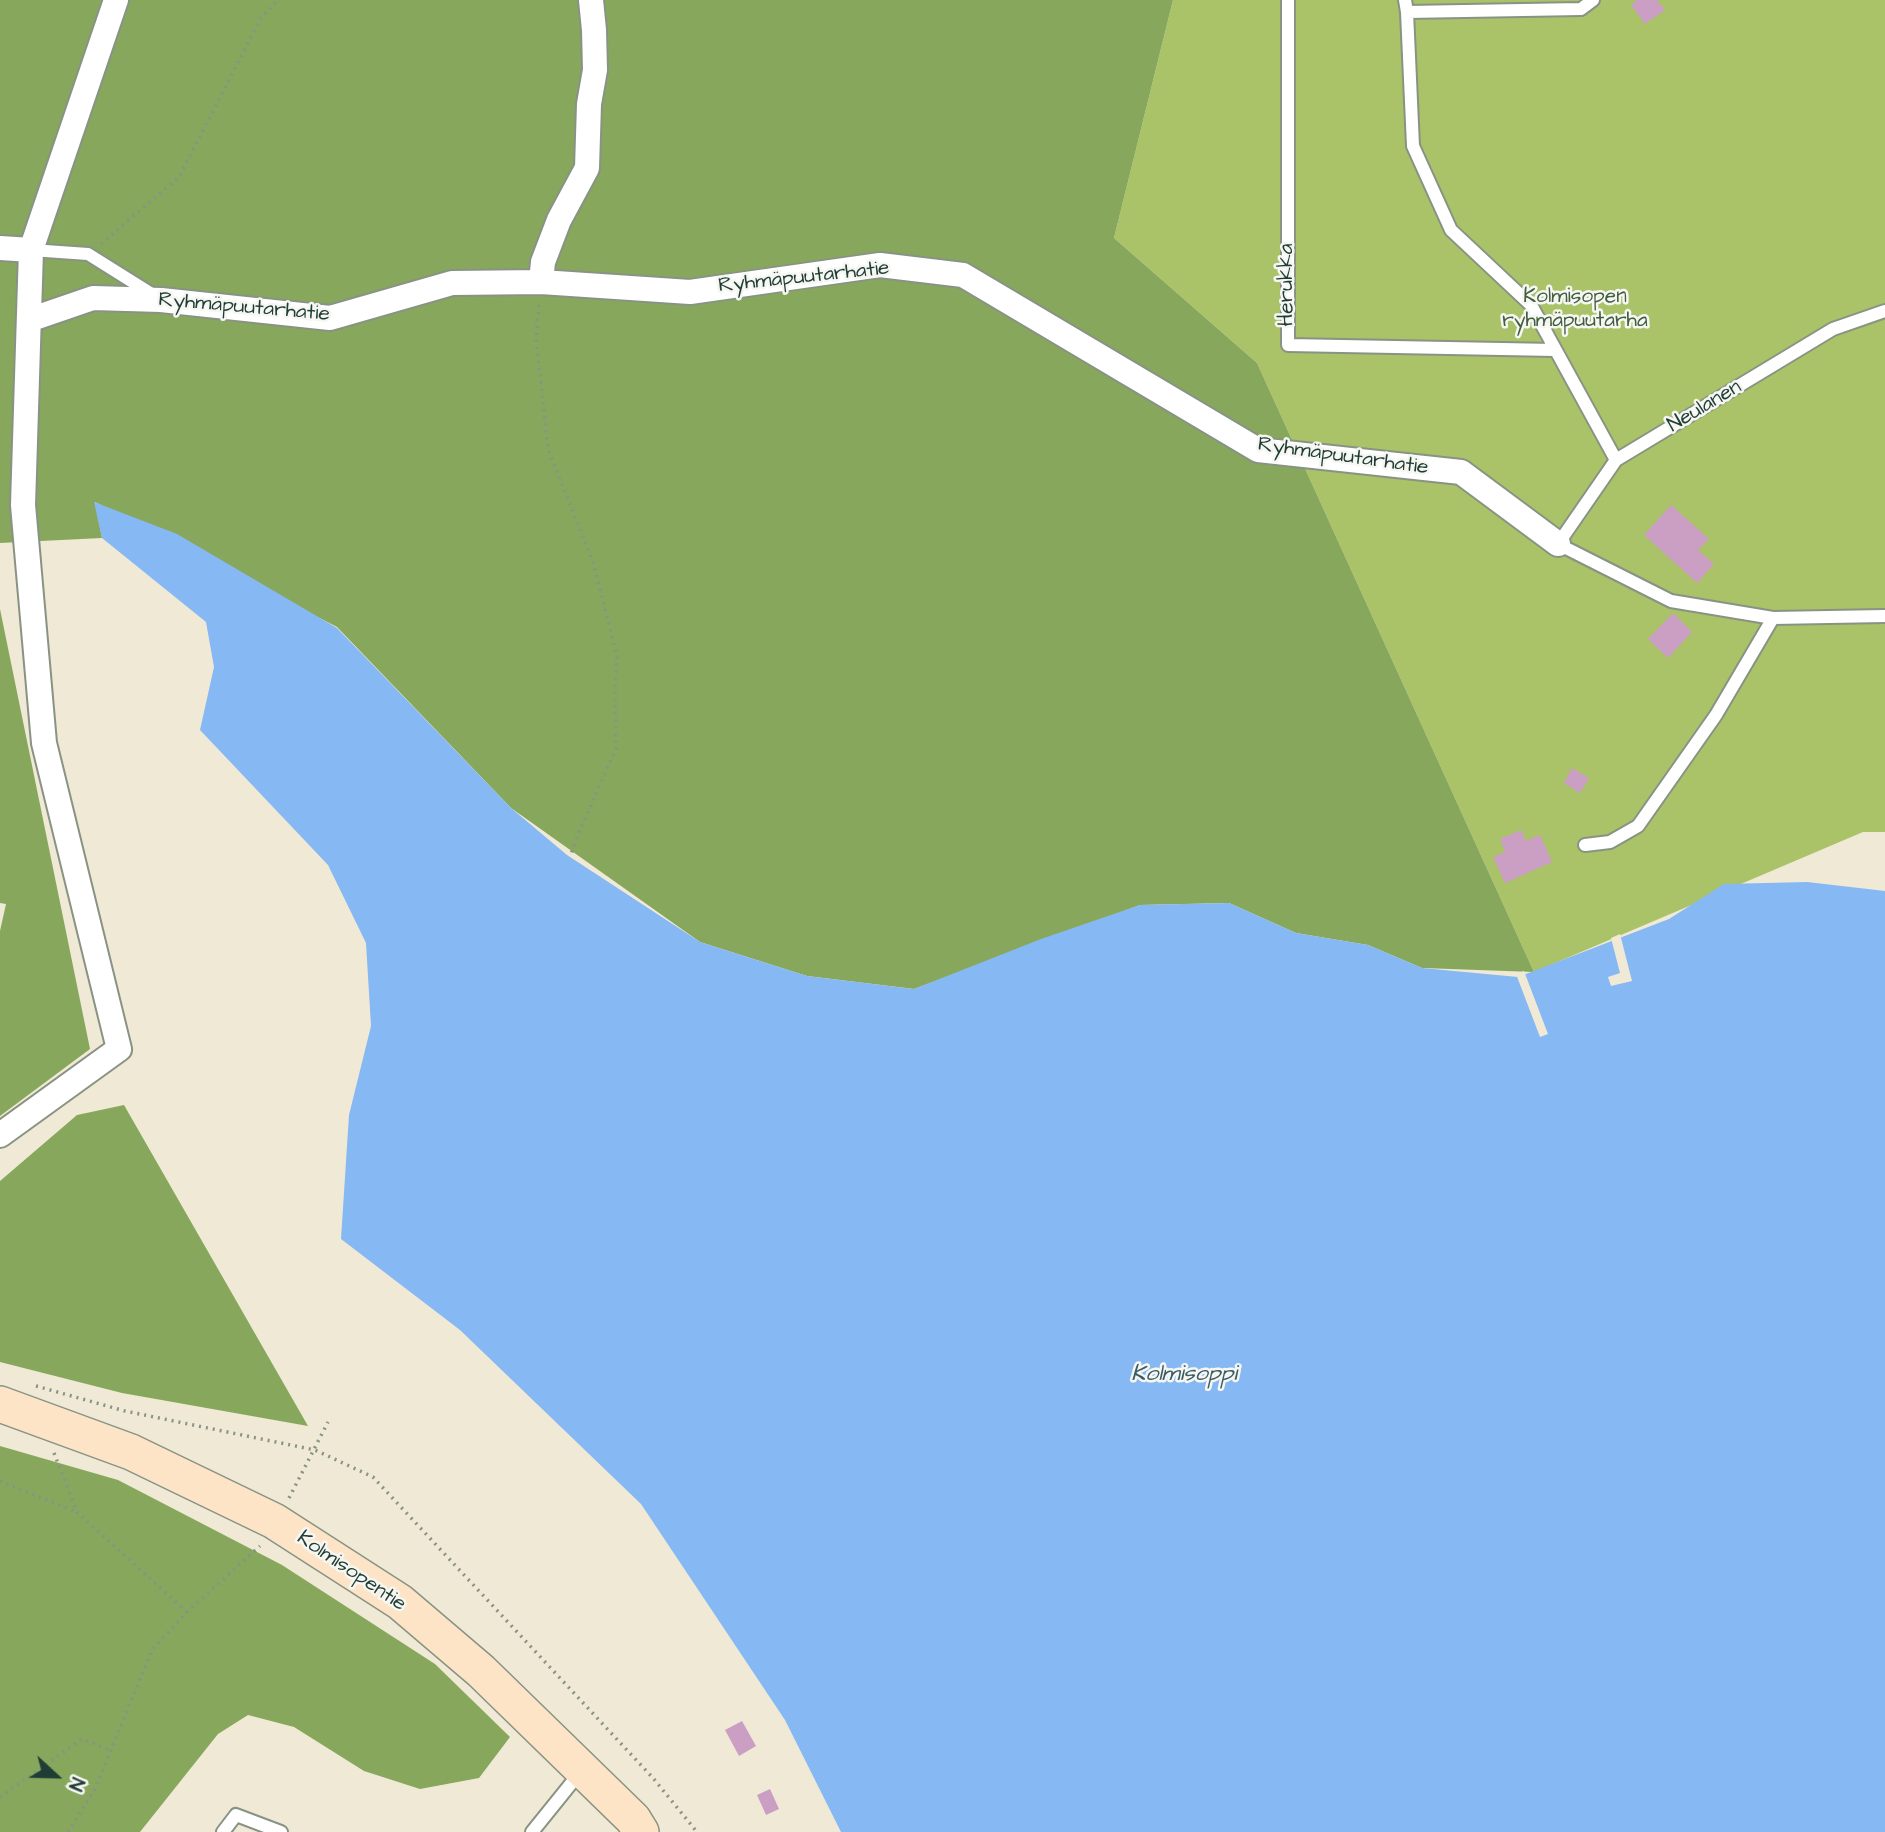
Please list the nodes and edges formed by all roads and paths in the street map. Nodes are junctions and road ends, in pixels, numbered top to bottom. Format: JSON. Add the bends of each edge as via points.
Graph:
{"nodes":[{"id":1,"x":116,"y":0,"type":"edge"},
{"id":2,"x":278,"y":0,"type":"edge"},
{"id":3,"x":591,"y":0,"type":"edge"},
{"id":4,"x":1288,"y":0,"type":"edge"},
{"id":5,"x":1593,"y":0,"type":"edge"},
{"id":6,"x":1406,"y":6,"type":"edge"},
{"id":7,"x":0,"y":248,"type":"edge"},
{"id":8,"x":31,"y":250,"type":"junction"},
{"id":9,"x":88,"y":254,"type":"junction"},
{"id":10,"x":541,"y":282,"type":"junction"},
{"id":11,"x":161,"y":300,"type":"junction"},
{"id":12,"x":1885,"y":311,"type":"edge"},
{"id":13,"x":29,"y":320,"type":"junction"},
{"id":14,"x":1555,"y":350,"type":"junction"},
{"id":15,"x":1616,"y":460,"type":"junction"},
{"id":16,"x":1558,"y":544,"type":"junction"},
{"id":17,"x":1885,"y":615,"type":"edge"},
{"id":18,"x":1773,"y":618,"type":"junction"},
{"id":19,"x":1585,"y":845,"type":"dead end"},
{"id":20,"x":571,"y":854,"type":"dead end"},
{"id":21,"x":0,"y":1135,"type":"edge"},
{"id":22,"x":13,"y":1393,"type":"edge"},
{"id":23,"x":41,"y":1419,"type":"junction"},
{"id":24,"x":328,"y":1422,"type":"dead end"},
{"id":25,"x":315,"y":1450,"type":"junction"},
{"id":26,"x":0,"y":1481,"type":"edge"},
{"id":27,"x":287,"y":1501,"type":"dead end"},
{"id":28,"x":77,"y":1512,"type":"junction"},
{"id":29,"x":262,"y":1545,"type":"dead end"},
{"id":30,"x":187,"y":1612,"type":"junction"},
{"id":31,"x":111,"y":1750,"type":"junction"},
{"id":32,"x":582,"y":1770,"type":"junction"},
{"id":33,"x":0,"y":1797,"type":"edge"},
{"id":34,"x":68,"y":1832,"type":"edge"},
{"id":35,"x":223,"y":1832,"type":"edge"},
{"id":36,"x":281,"y":1832,"type":"edge"},
{"id":37,"x":532,"y":1832,"type":"edge"},
{"id":38,"x":641,"y":1832,"type":"edge"},
{"id":39,"x":697,"y":1832,"type":"edge"}],
"edges":[{"from":1,"to":8,"type":"street"},
{"from":2,"to":9,"type":"path","via":[[261,18],[179,177]]},
{"from":3,"to":10,"type":"street","via":[[595,71],[587,168],[559,220],[543,262]]},
{"from":4,"to":14,"type":"lane","name":"Herukka","via":[[1288,345]]},
{"from":5,"to":6,"type":"lane","via":[[1581,9]]},
{"from":6,"to":14,"type":"lane","via":[[1413,146],[1451,230],[1531,306]]},
{"from":7,"to":8,"type":"street"},
{"from":8,"to":9,"type":"lane"},
{"from":8,"to":13,"type":"street"},
{"from":9,"to":11,"type":"lane"},
{"from":10,"to":11,"type":"street","name":"Ryhmäpuutarhatie","via":[[452,283],[330,318]]},
{"from":10,"to":16,"type":"street","name":"Ryhmäpuutarhatie","via":[[690,292],[880,265],[963,275],[1258,450],[1461,472]]},
{"from":10,"to":20,"type":"path","via":[[536,338],[548,449],[593,562],[617,655],[616,749]]},
{"from":11,"to":13,"type":"street","name":"Ryhmäpuutarhatie","via":[[93,298]]},
{"from":12,"to":15,"type":"lane","name":"Neulanen","via":[[1833,329]]},
{"from":13,"to":21,"type":"street","via":[[23,505],[44,743],[119,1049]]},
{"from":14,"to":15,"type":"lane"},
{"from":15,"to":16,"type":"lane","name":"Neulanen"},
{"from":16,"to":18,"type":"lane","via":[[1671,601]]},
{"from":17,"to":18,"type":"lane"},
{"from":18,"to":19,"type":"lane","via":[[1716,715],[1638,826],[1610,842]]},
{"from":22,"to":23,"type":"main road","name":"Kolmisopentie"},
{"from":22,"to":25,"type":"path"},
{"from":23,"to":28,"type":"path"},
{"from":23,"to":32,"type":"main road","name":"Kolmisopentie","via":[[131,1452],[274,1521],[400,1602],[481,1671]]},
{"from":24,"to":25,"type":"path"},
{"from":25,"to":27,"type":"path"},
{"from":25,"to":39,"type":"path","via":[[373,1477],[653,1778]]},
{"from":26,"to":28,"type":"path"},
{"from":28,"to":30,"type":"path"},
{"from":29,"to":30,"type":"path"},
{"from":30,"to":31,"type":"path","via":[[152,1650]]},
{"from":31,"to":33,"type":"path","via":[[82,1739]]},
{"from":31,"to":34,"type":"path","via":[[95,1789]]},
{"from":32,"to":37,"type":"lane"},
{"from":32,"to":38,"type":"main road","name":"Kolmisopentie"},
{"from":35,"to":36,"type":"lane","via":[[236,1815]]}]}
